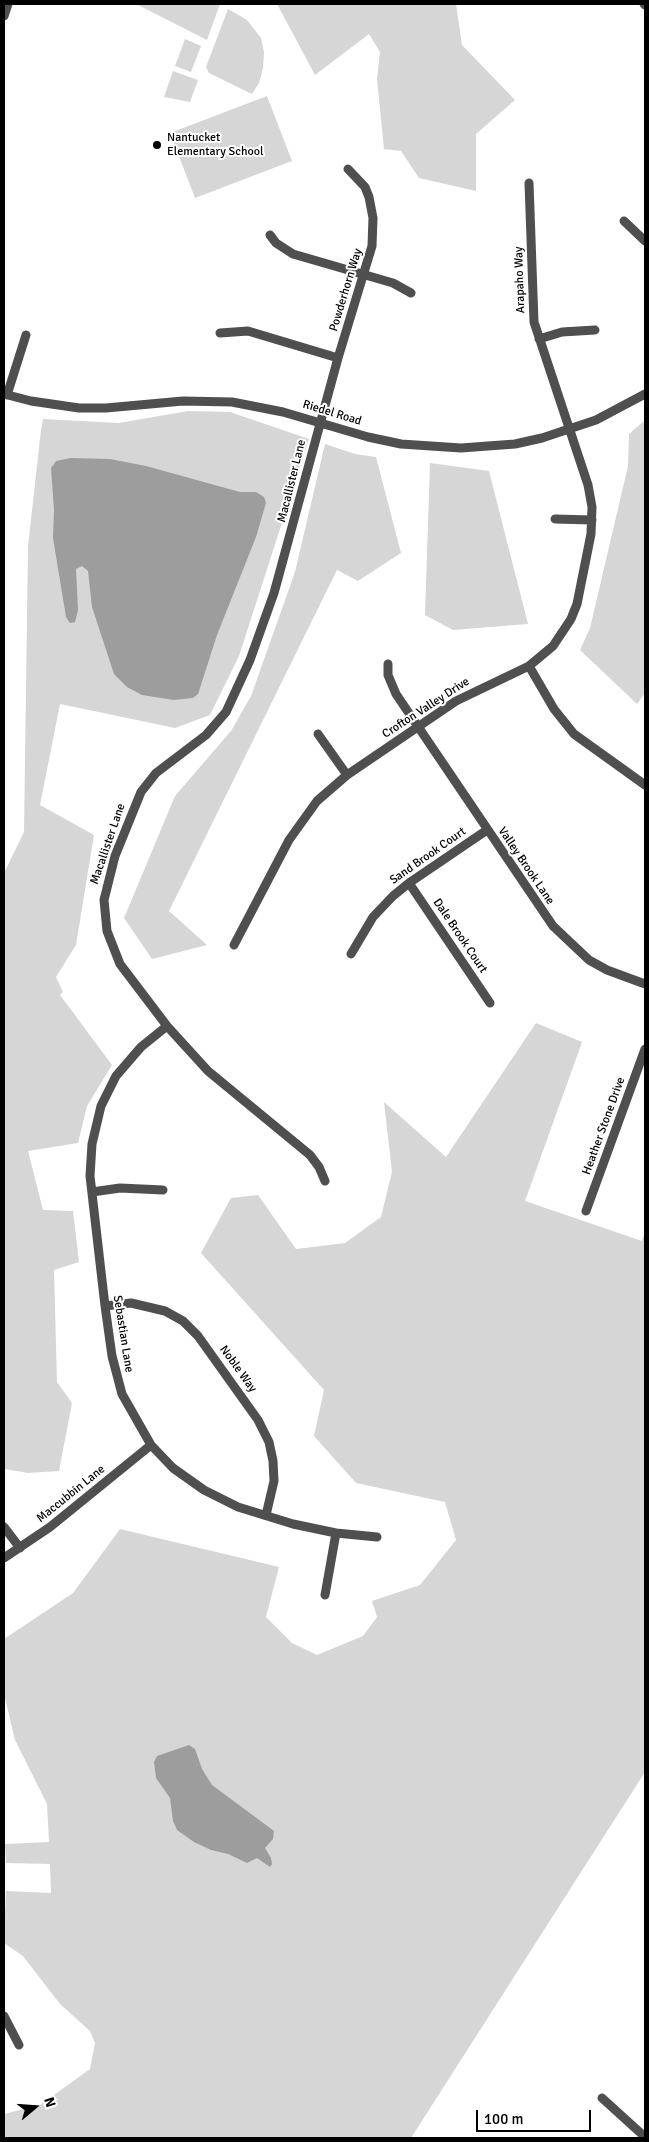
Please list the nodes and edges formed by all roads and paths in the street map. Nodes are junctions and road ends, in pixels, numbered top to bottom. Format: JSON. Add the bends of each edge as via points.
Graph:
{"nodes":[{"id":1,"x":8,"y":4,"type":"edge"},
{"id":2,"x":4,"y":16,"type":"edge"},
{"id":3,"x":348,"y":170,"type":"dead end"},
{"id":4,"x":529,"y":184,"type":"dead end"},
{"id":5,"x":624,"y":221,"type":"dead end"},
{"id":6,"x":270,"y":235,"type":"dead end"},
{"id":7,"x":645,"y":241,"type":"edge"},
{"id":8,"x":365,"y":274,"type":"junction"},
{"id":9,"x":411,"y":293,"type":"dead end"},
{"id":10,"x":595,"y":330,"type":"dead end"},
{"id":11,"x":220,"y":333,"type":"dead end"},
{"id":12,"x":26,"y":336,"type":"dead end"},
{"id":13,"x":539,"y":340,"type":"junction"},
{"id":14,"x":338,"y":358,"type":"junction"},
{"id":15,"x":6,"y":394,"type":"edge"},
{"id":16,"x":645,"y":394,"type":"edge"},
{"id":17,"x":320,"y":423,"type":"junction"},
{"id":18,"x":570,"y":430,"type":"junction"},
{"id":19,"x":555,"y":519,"type":"dead end"},
{"id":20,"x":592,"y":520,"type":"junction"},
{"id":21,"x":388,"y":664,"type":"dead end"},
{"id":22,"x":529,"y":666,"type":"junction"},
{"id":23,"x":417,"y":727,"type":"junction"},
{"id":24,"x":318,"y":734,"type":"dead end"},
{"id":25,"x":347,"y":775,"type":"junction"},
{"id":26,"x":645,"y":785,"type":"edge"},
{"id":27,"x":487,"y":830,"type":"junction"},
{"id":28,"x":408,"y":883,"type":"junction"},
{"id":29,"x":234,"y":945,"type":"dead end"},
{"id":30,"x":351,"y":954,"type":"dead end"},
{"id":31,"x":645,"y":984,"type":"edge"},
{"id":32,"x":490,"y":1003,"type":"dead end"},
{"id":33,"x":167,"y":1026,"type":"junction"},
{"id":34,"x":645,"y":1049,"type":"edge"},
{"id":35,"x":325,"y":1181,"type":"dead end"},
{"id":36,"x":163,"y":1190,"type":"dead end"},
{"id":37,"x":92,"y":1192,"type":"junction"},
{"id":38,"x":586,"y":1211,"type":"dead end"},
{"id":39,"x":105,"y":1306,"type":"junction"},
{"id":40,"x":151,"y":1446,"type":"junction"},
{"id":41,"x":266,"y":1515,"type":"junction"},
{"id":42,"x":4,"y":1527,"type":"edge"},
{"id":43,"x":336,"y":1533,"type":"junction"},
{"id":44,"x":377,"y":1537,"type":"dead end"},
{"id":45,"x":20,"y":1548,"type":"junction"},
{"id":46,"x":4,"y":1558,"type":"edge"},
{"id":47,"x":325,"y":1595,"type":"dead end"},
{"id":48,"x":4,"y":2016,"type":"edge"},
{"id":49,"x":19,"y":2045,"type":"dead end"},
{"id":50,"x":602,"y":2098,"type":"dead end"},
{"id":51,"x":645,"y":2137,"type":"edge"}],
"edges":[{"from":1,"to":2,"type":"street"},
{"from":3,"to":8,"type":"street","name":"Powderhorn Way","via":[[365,187],[371,208],[372,246]]},
{"from":4,"to":13,"type":"street","name":"Arapaho Way","via":[[532,308]]},
{"from":5,"to":7,"type":"street"},
{"from":6,"to":8,"type":"street","via":[[293,254]]},
{"from":8,"to":9,"type":"street"},
{"from":8,"to":14,"type":"street","name":"Powderhorn Way"},
{"from":10,"to":13,"type":"street","via":[[562,332]]},
{"from":11,"to":14,"type":"street","via":[[248,331]]},
{"from":12,"to":15,"type":"street"},
{"from":13,"to":18,"type":"street","name":"Arapaho Way"},
{"from":14,"to":17,"type":"street","name":"Powderhorn Way"},
{"from":15,"to":17,"type":"street","name":"Riedel Road","via":[[79,408],[232,402],[265,407]]},
{"from":16,"to":18,"type":"street","name":"Riedel Road"},
{"from":17,"to":18,"type":"street","name":"Riedel Road","via":[[368,437],[432,448],[515,444]]},
{"from":17,"to":33,"type":"street","name":"Macallister Lane","via":[[274,593],[234,698],[206,735],[166,764],[147,783],[131,812],[106,885],[104,916],[112,947],[120,964]]},
{"from":18,"to":20,"type":"street","name":"Crofton Valley Drive","via":[[591,497]]},
{"from":19,"to":20,"type":"street"},
{"from":20,"to":22,"type":"street","name":"Crofton Valley Drive","via":[[572,619],[553,646]]},
{"from":21,"to":23,"type":"street","name":"Valley Brook Lane","via":[[391,685]]},
{"from":22,"to":23,"type":"street","name":"Crofton Valley Drive","via":[[470,692]]},
{"from":22,"to":26,"type":"street","via":[[554,709],[574,734]]},
{"from":23,"to":25,"type":"street","name":"Crofton Valley Drive"},
{"from":23,"to":27,"type":"street","name":"Valley Brook Lane"},
{"from":24,"to":25,"type":"street"},
{"from":25,"to":29,"type":"street","name":"Crofton Valley Drive","via":[[317,801],[298,824]]},
{"from":27,"to":28,"type":"street","name":"Sand Brook Court"},
{"from":27,"to":31,"type":"street","name":"Valley Brook Lane","via":[[563,938],[589,960]]},
{"from":28,"to":30,"type":"street","name":"Sand Brook Court","via":[[373,917]]},
{"from":28,"to":32,"type":"street","name":"Dale Brook Court"},
{"from":33,"to":35,"type":"street","name":"Macallister Lane","via":[[208,1071],[310,1154]]},
{"from":33,"to":37,"type":"street","name":"Sebastian Lane","via":[[133,1055],[105,1095],[92,1144]]},
{"from":34,"to":38,"type":"street","name":"Heather Stone Drive"},
{"from":36,"to":37,"type":"street","via":[[120,1188]]},
{"from":37,"to":39,"type":"street","name":"Sebastian Lane"},
{"from":39,"to":40,"type":"street","name":"Sebastian Lane","via":[[117,1378],[130,1411]]},
{"from":39,"to":41,"type":"street","name":"Noble Way","via":[[131,1303],[165,1311],[183,1321],[198,1336],[258,1420],[269,1442],[274,1481]]},
{"from":40,"to":41,"type":"street","name":"Sebastian Lane","via":[[172,1468],[204,1490],[238,1507]]},
{"from":40,"to":45,"type":"street","name":"Maccubbin Lane"},
{"from":41,"to":43,"type":"street","name":"Sebastian Lane"},
{"from":42,"to":45,"type":"street"},
{"from":43,"to":44,"type":"street","name":"Sebastian Lane"},
{"from":43,"to":47,"type":"street"},
{"from":45,"to":46,"type":"street","name":"Maccubbin Lane"},
{"from":48,"to":49,"type":"street"},
{"from":50,"to":51,"type":"street"}]}
